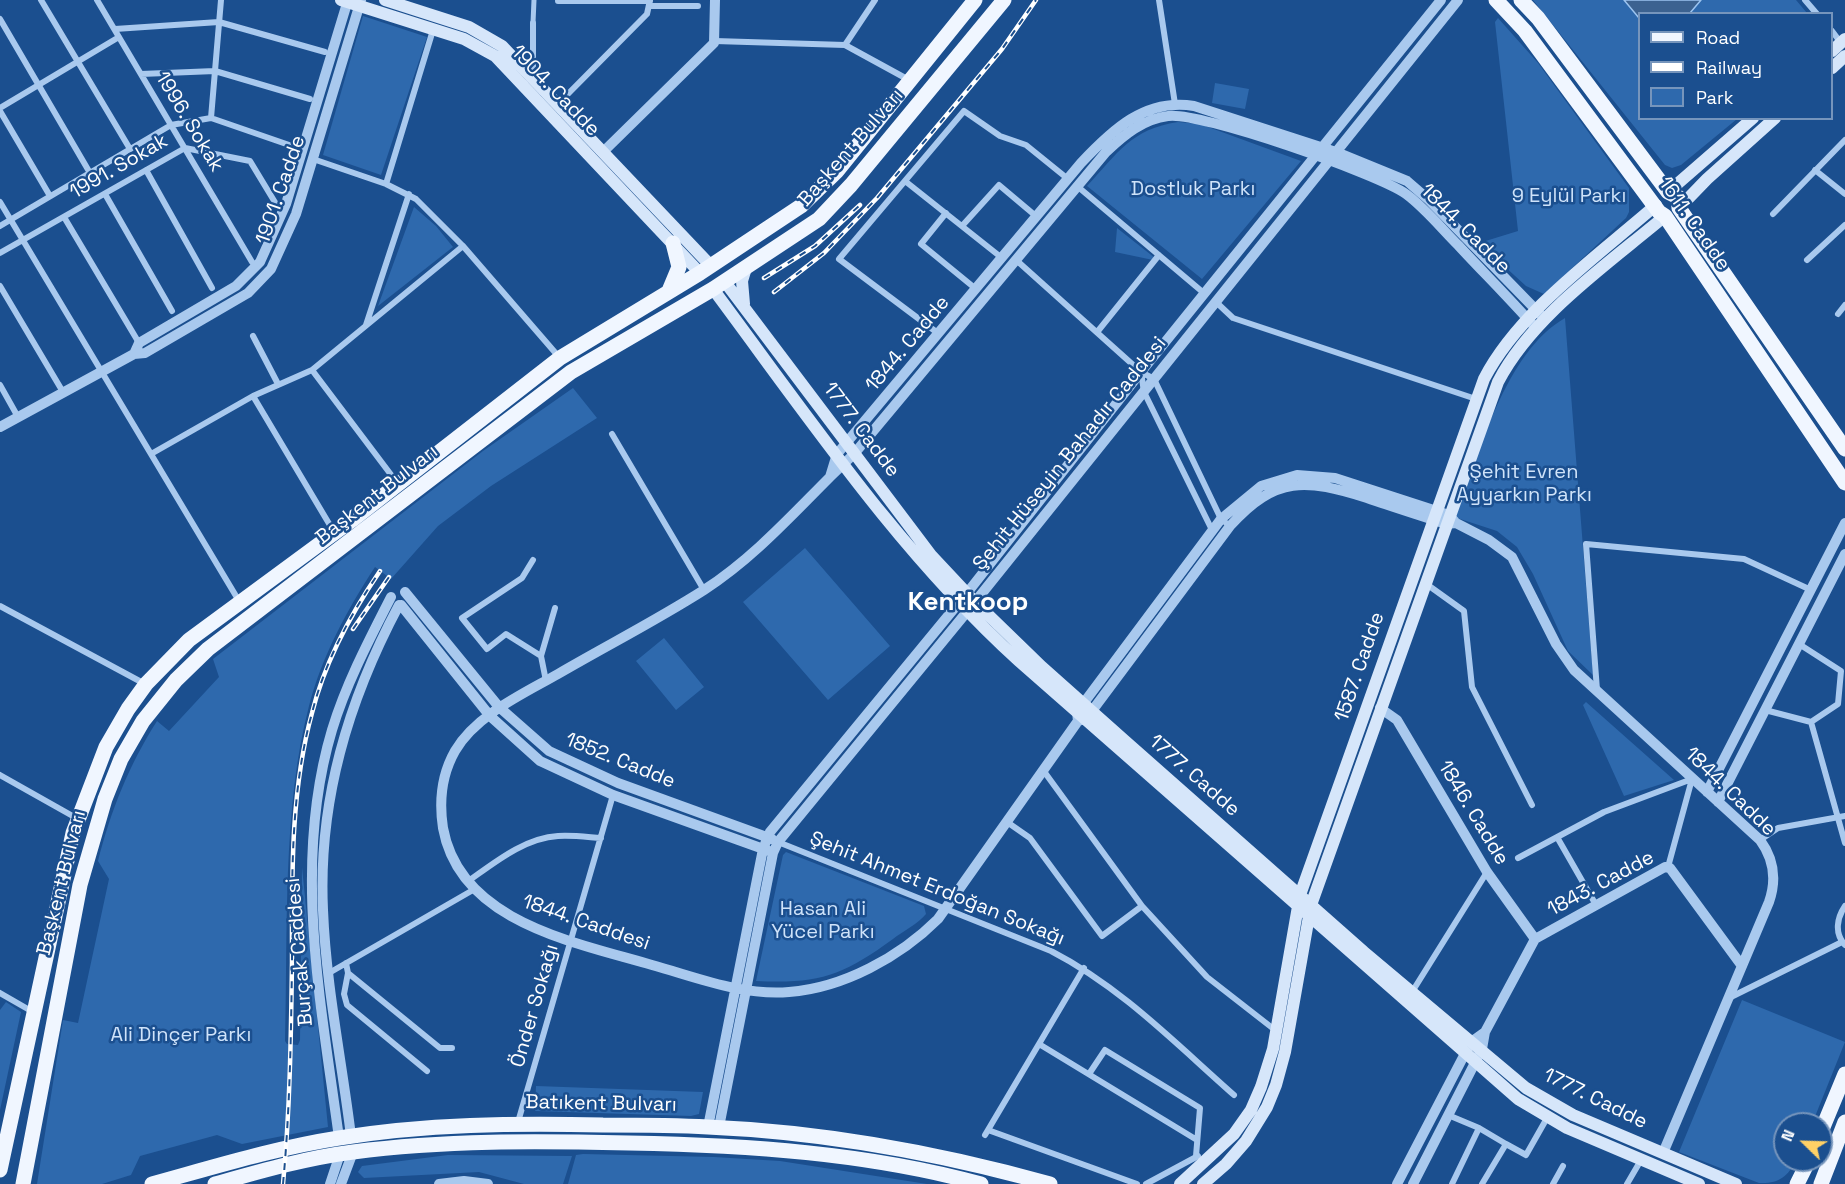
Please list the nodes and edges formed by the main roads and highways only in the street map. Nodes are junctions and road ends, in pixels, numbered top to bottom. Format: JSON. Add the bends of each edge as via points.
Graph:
{"nodes":[{"id":1,"x":385,"y":0,"type":"edge"},
{"id":2,"x":975,"y":0,"type":"edge"},
{"id":3,"x":1004,"y":0,"type":"edge"},
{"id":4,"x":1497,"y":0,"type":"edge"},
{"id":5,"x":1521,"y":0,"type":"edge"},
{"id":6,"x":351,"y":2,"type":"edge"},
{"id":7,"x":1845,"y":56,"type":"edge"},
{"id":8,"x":1833,"y":67,"type":"edge"},
{"id":9,"x":1751,"y":120,"type":"edge"},
{"id":10,"x":1773,"y":120,"type":"edge"},
{"id":11,"x":1668,"y":192,"type":"junction"},
{"id":12,"x":1680,"y":208,"type":"junction"},
{"id":13,"x":1660,"y":210,"type":"junction"},
{"id":14,"x":673,"y":243,"type":"junction"},
{"id":15,"x":746,"y":268,"type":"junction"},
{"id":16,"x":705,"y":269,"type":"junction"},
{"id":17,"x":719,"y":285,"type":"junction"},
{"id":18,"x":669,"y":292,"type":"junction"},
{"id":19,"x":745,"y":308,"type":"junction"},
{"id":20,"x":1536,"y":319,"type":"junction"},
{"id":21,"x":1845,"y":448,"type":"edge"},
{"id":22,"x":1845,"y":483,"type":"edge"},
{"id":23,"x":967,"y":603,"type":"junction"},
{"id":24,"x":1374,"y":706,"type":"junction"},
{"id":25,"x":1299,"y":900,"type":"junction"},
{"id":26,"x":1310,"y":910,"type":"junction"},
{"id":27,"x":1468,"y":1047,"type":"junction"},
{"id":28,"x":1845,"y":1074,"type":"edge"},
{"id":29,"x":1829,"y":1112,"type":"edge"},
{"id":30,"x":1845,"y":1122,"type":"edge"},
{"id":31,"x":345,"y":1137,"type":"junction"},
{"id":32,"x":347,"y":1153,"type":"junction"},
{"id":33,"x":1663,"y":1153,"type":"junction"},
{"id":34,"x":1658,"y":1167,"type":"junction"},
{"id":35,"x":0,"y":1170,"type":"edge"},
{"id":36,"x":23,"y":1184,"type":"edge"},
{"id":37,"x":152,"y":1184,"type":"edge"},
{"id":38,"x":215,"y":1184,"type":"edge"},
{"id":39,"x":981,"y":1184,"type":"edge"},
{"id":40,"x":1050,"y":1184,"type":"edge"},
{"id":41,"x":1180,"y":1184,"type":"edge"},
{"id":42,"x":1203,"y":1184,"type":"edge"},
{"id":43,"x":1699,"y":1184,"type":"edge"},
{"id":44,"x":1736,"y":1184,"type":"edge"},
{"id":45,"x":1821,"y":1184,"type":"edge"}],
"edges":[{"from":1,"to":16,"type":"main road","name":"1904. Cadde","via":[[469,27],[502,46],[604,151]]},
{"from":2,"to":16,"type":"main road","name":"Başkent Bulvarı","via":[[809,200]]},
{"from":3,"to":15,"type":"main road","name":"Başkent Bulvarı","via":[[829,210]]},
{"from":4,"to":13,"type":"main road","name":"1611. Cadde","via":[[1525,31]]},
{"from":5,"to":11,"type":"main road","name":"1611. Cadde"},
{"from":6,"to":14,"type":"main road","name":"1904. Cadde","via":[[464,39],[495,56]]},
{"from":7,"to":8,"type":"main road"},
{"from":9,"to":11,"type":"main road"},
{"from":10,"to":12,"type":"main road"},
{"from":11,"to":12,"type":"main road","name":"1611. Cadde","via":[[1678,197]]},
{"from":11,"to":13,"type":"main road","via":[[1661,195]]},
{"from":12,"to":13,"type":"main road","via":[[1672,215]]},
{"from":12,"to":21,"type":"main road","name":"1611. Cadde"},
{"from":13,"to":20,"type":"main road","name":"1587. Cadde"},
{"from":13,"to":22,"type":"main road","name":"1611. Cadde"},
{"from":14,"to":16,"type":"main road","name":"1904. Cadde"},
{"from":14,"to":18,"type":"main road","via":[[679,267]]},
{"from":15,"to":17,"type":"main road","name":"Başkent Bulvarı"},
{"from":15,"to":19,"type":"main road","via":[[742,281]]},
{"from":16,"to":17,"type":"main road"},
{"from":16,"to":18,"type":"main road","name":"Başkent Bulvarı"},
{"from":17,"to":19,"type":"main road","name":"1777. Cadde"},
{"from":17,"to":23,"type":"main road","name":"1777. Cadde","via":[[900,537]]},
{"from":17,"to":36,"type":"main road","name":"Başkent Bulvarı","via":[[571,372],[208,649],[150,711],[121,759],[88,852]]},
{"from":18,"to":35,"type":"main road","name":"Başkent Bulvarı","via":[[560,358],[239,601],[171,656],[146,684],[106,747],[78,819],[61,881]]},
{"from":19,"to":23,"type":"main road","name":"1777. Cadde"},
{"from":20,"to":24,"type":"main road","name":"1587. Cadde","via":[[1493,392],[1450,521]]},
{"from":20,"to":24,"type":"main road","name":"1587. Cadde","via":[[1499,354],[1476,399],[1434,515]]},
{"from":23,"to":25,"type":"main road","name":"1777. Cadde","via":[[1083,713]]},
{"from":24,"to":25,"type":"main road","name":"1587. Cadde"},
{"from":24,"to":26,"type":"main road","name":"1587. Cadde"},
{"from":25,"to":26,"type":"main road","name":"1777. Cadde"},
{"from":25,"to":41,"type":"main road","name":"1587. Cadde","via":[[1270,1061],[1254,1104],[1234,1134],[1201,1159]]},
{"from":26,"to":27,"type":"main road","name":"1777. Cadde"},
{"from":26,"to":27,"type":"main road","name":"1777. Cadde","via":[[1412,992]]},
{"from":26,"to":42,"type":"main road","name":"1587. Cadde","via":[[1285,1052],[1272,1096],[1240,1149]]},
{"from":27,"to":33,"type":"main road","name":"1777. Cadde","via":[[1482,1050],[1526,1088],[1552,1104]]},
{"from":27,"to":34,"type":"main road","name":"1777. Cadde","via":[[1476,1062],[1518,1099],[1547,1118]]},
{"from":28,"to":29,"type":"main road"},
{"from":30,"to":45,"type":"main road","via":[[1838,1151]]},
{"from":31,"to":32,"type":"main road"},
{"from":31,"to":37,"type":"main road","name":"Batıkent Bulvarı","via":[[280,1149]]},
{"from":31,"to":40,"type":"main road","name":"Batıkent Bulvarı","via":[[449,1125],[518,1123],[714,1127],[906,1150]]},
{"from":32,"to":38,"type":"main road","name":"Batıkent Bulvarı","via":[[281,1165]]},
{"from":32,"to":39,"type":"main road","name":"Batıkent Bulvarı","via":[[514,1141],[692,1144],[823,1156]]},
{"from":33,"to":34,"type":"main road"},
{"from":33,"to":44,"type":"main road","name":"1777. Cadde"},
{"from":34,"to":43,"type":"main road","name":"1777. Cadde"}]}
